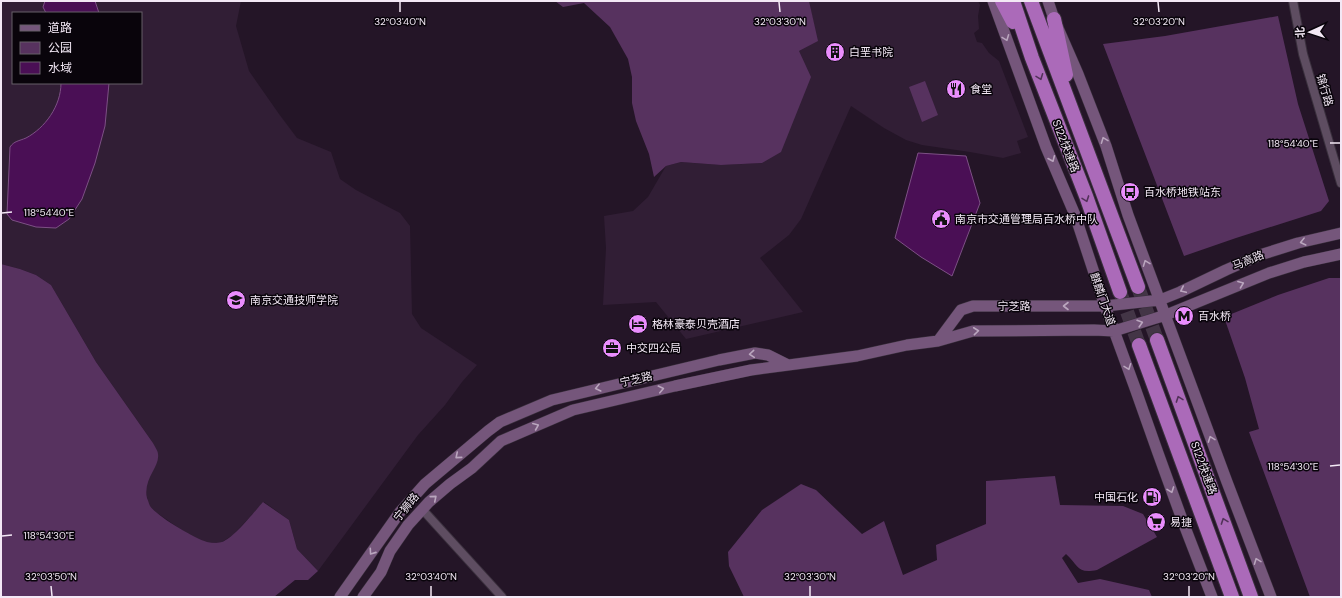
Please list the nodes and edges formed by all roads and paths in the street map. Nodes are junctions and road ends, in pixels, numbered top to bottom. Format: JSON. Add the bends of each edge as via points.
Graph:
{"nodes":[{"id":1,"x":993,"y":1,"type":"edge"},
{"id":2,"x":1002,"y":1,"type":"edge"},
{"id":3,"x":1013,"y":1,"type":"edge"},
{"id":4,"x":1031,"y":1,"type":"edge"},
{"id":5,"x":1048,"y":1,"type":"edge"},
{"id":6,"x":1293,"y":1,"type":"edge"},
{"id":7,"x":1054,"y":19,"type":"junction"},
{"id":8,"x":1032,"y":58,"type":"junction"},
{"id":9,"x":1076,"y":123,"type":"junction"},
{"id":10,"x":1341,"y":183,"type":"edge"},
{"id":11,"x":1341,"y":233,"type":"edge"},
{"id":12,"x":1341,"y":254,"type":"edge"},
{"id":13,"x":1138,"y":287,"type":"tunnel mouth"},
{"id":14,"x":1120,"y":292,"type":"tunnel mouth"},
{"id":15,"x":1160,"y":300,"type":"junction"},
{"id":16,"x":1105,"y":306,"type":"junction"},
{"id":17,"x":1166,"y":315,"type":"junction"},
{"id":18,"x":1114,"y":331,"type":"junction"},
{"id":19,"x":1157,"y":340,"type":"tunnel mouth"},
{"id":20,"x":938,"y":341,"type":"junction"},
{"id":21,"x":1139,"y":345,"type":"tunnel mouth"},
{"id":22,"x":788,"y":365,"type":"junction"},
{"id":23,"x":488,"y":431,"type":"joint"},
{"id":24,"x":501,"y":441,"type":"joint"},
{"id":25,"x":422,"y":509,"type":"junction"},
{"id":26,"x":340,"y":597,"type":"edge"},
{"id":27,"x":363,"y":597,"type":"edge"},
{"id":28,"x":502,"y":597,"type":"edge"},
{"id":29,"x":1212,"y":597,"type":"edge"},
{"id":30,"x":1232,"y":597,"type":"edge"},
{"id":31,"x":1251,"y":597,"type":"edge"},
{"id":32,"x":1271,"y":597,"type":"edge"}],
"edges":[{"from":1,"to":16,"type":"main road","name":"麒麟门大道","one_way":true,"via":[[1046,147],[1075,215]]},
{"from":2,"to":8,"type":"highway"},
{"from":3,"to":8,"type":"highway","name":"S122快速路"},
{"from":4,"to":9,"type":"highway","name":"S122快速路"},
{"from":5,"to":7,"type":"main road"},
{"from":6,"to":10,"type":"street","name":"锦行路","via":[[1303,54]]},
{"from":7,"to":9,"type":"highway"},
{"from":15,"to":7,"type":"main road","one_way":true,"via":[[1128,215],[1106,146]]},
{"from":8,"to":14,"type":"highway","name":"S122快速路","one_way":true},
{"from":9,"to":13,"type":"highway","name":"S122快速路"},
{"from":11,"to":15,"type":"main road","name":"马高路","one_way":true,"via":[[1260,255]]},
{"from":17,"to":12,"type":"main road","name":"马高路","one_way":true,"via":[[1269,274],[1304,262]]},
{"from":15,"to":16,"type":"main road","name":"马高路"},
{"from":15,"to":17,"type":"main road"},
{"from":16,"to":18,"type":"main road","name":"麒麟门大道"},
{"from":16,"to":20,"type":"main road","name":"宁芝路","one_way":true,"via":[[973,306],[961,310]]},
{"from":18,"to":17,"type":"main road","name":"马高路","one_way":true},
{"from":32,"to":17,"type":"main road","one_way":true},
{"from":20,"to":18,"type":"main road","name":"宁芝路","one_way":true,"via":[[974,331]]},
{"from":18,"to":29,"type":"main road","name":"麒麟门大道","one_way":true},
{"from":31,"to":19,"type":"highway","name":"S122快速路","one_way":true},
{"from":20,"to":22,"type":"main road","name":"宁芝路","via":[[857,356]]},
{"from":21,"to":30,"type":"highway","name":"S122快速路"},
{"from":22,"to":23,"type":"main road","name":"宁芝路","one_way":true,"via":[[768,355],[755,353],[719,360],[552,400],[500,422]]},
{"from":24,"to":22,"type":"main road","name":"宁芝路","one_way":true,"via":[[573,410],[751,370]]},
{"from":23,"to":26,"type":"main road","name":"宁狮路","one_way":true,"via":[[425,484],[400,512]]},
{"from":25,"to":24,"type":"main road","name":"宁狮路","one_way":true},
{"from":25,"to":27,"type":"main road","name":"宁狮路","via":[[390,551],[381,572]]},
{"from":25,"to":28,"type":"street"}]}
